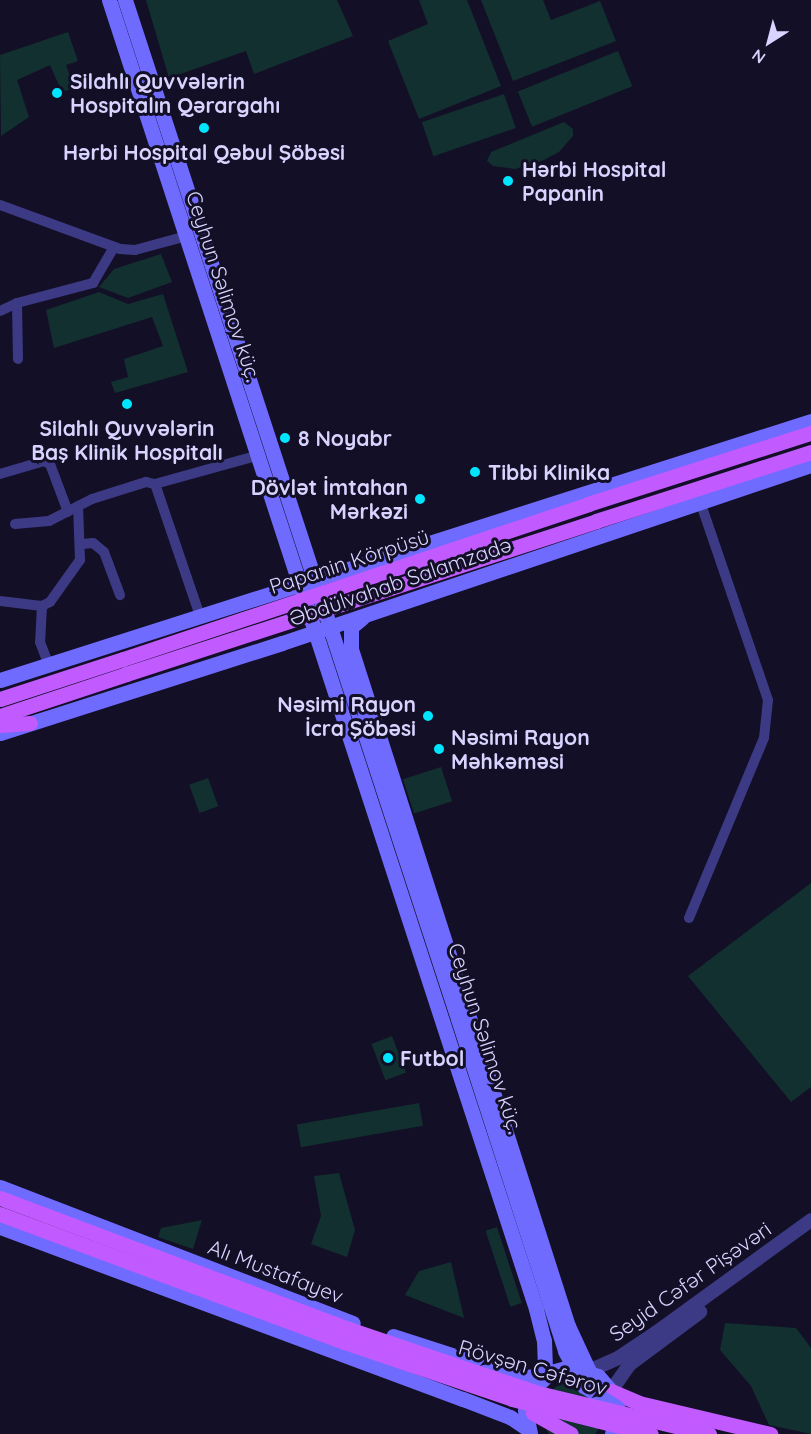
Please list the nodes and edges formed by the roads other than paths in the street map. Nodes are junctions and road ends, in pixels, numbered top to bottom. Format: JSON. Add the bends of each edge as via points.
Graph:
{"nodes":[{"id":1,"x":109,"y":0,"type":"edge"},
{"id":2,"x":126,"y":0,"type":"edge"},
{"id":3,"x":0,"y":205,"type":"edge"},
{"id":4,"x":187,"y":236,"type":"junction"},
{"id":5,"x":114,"y":247,"type":"junction"},
{"id":6,"x":17,"y":303,"type":"junction"},
{"id":7,"x":0,"y":311,"type":"edge"},
{"id":8,"x":18,"y":358,"type":"dead end"},
{"id":9,"x":811,"y":421,"type":"edge"},
{"id":10,"x":811,"y":433,"type":"edge"},
{"id":11,"x":811,"y":452,"type":"edge"},
{"id":12,"x":709,"y":453,"type":"junction"},
{"id":13,"x":256,"y":456,"type":"junction"},
{"id":14,"x":733,"y":458,"type":"junction"},
{"id":15,"x":811,"y":465,"type":"edge"},
{"id":16,"x":647,"y":473,"type":"junction"},
{"id":17,"x":0,"y":474,"type":"edge"},
{"id":18,"x":742,"y":474,"type":"junction"},
{"id":19,"x":155,"y":484,"type":"junction"},
{"id":20,"x":627,"y":491,"type":"junction"},
{"id":21,"x":722,"y":494,"type":"junction"},
{"id":22,"x":700,"y":501,"type":"junction"},
{"id":23,"x":73,"y":509,"type":"junction"},
{"id":24,"x":632,"y":510,"type":"junction"},
{"id":25,"x":661,"y":513,"type":"junction"},
{"id":26,"x":15,"y":524,"type":"dead end"},
{"id":27,"x":82,"y":544,"type":"junction"},
{"id":28,"x":352,"y":568,"type":"junction"},
{"id":29,"x":314,"y":580,"type":"junction"},
{"id":30,"x":298,"y":585,"type":"junction"},
{"id":31,"x":267,"y":594,"type":"junction"},
{"id":32,"x":120,"y":595,"type":"dead end"},
{"id":33,"x":0,"y":602,"type":"edge"},
{"id":34,"x":42,"y":606,"type":"junction"},
{"id":35,"x":370,"y":613,"type":"junction"},
{"id":36,"x":200,"y":616,"type":"junction"},
{"id":37,"x":321,"y":630,"type":"junction"},
{"id":38,"x":282,"y":643,"type":"junction"},
{"id":39,"x":49,"y":664,"type":"junction"},
{"id":40,"x":125,"y":666,"type":"junction"},
{"id":41,"x":0,"y":680,"type":"edge"},
{"id":42,"x":348,"y":684,"type":"junction"},
{"id":43,"x":0,"y":699,"type":"edge"},
{"id":44,"x":369,"y":702,"type":"junction"},
{"id":45,"x":0,"y":716,"type":"edge"},
{"id":46,"x":30,"y":723,"type":"junction"},
{"id":47,"x":0,"y":725,"type":"edge"},
{"id":48,"x":362,"y":728,"type":"junction"},
{"id":49,"x":0,"y":733,"type":"edge"},
{"id":50,"x":422,"y":906,"type":"junction"},
{"id":51,"x":689,"y":918,"type":"dead end"},
{"id":52,"x":447,"y":943,"type":"junction"},
{"id":53,"x":0,"y":1186,"type":"edge"},
{"id":54,"x":0,"y":1198,"type":"edge"},
{"id":55,"x":0,"y":1214,"type":"edge"},
{"id":56,"x":811,"y":1220,"type":"edge"},
{"id":57,"x":0,"y":1227,"type":"edge"},
{"id":58,"x":811,"y":1231,"type":"edge"},
{"id":59,"x":560,"y":1300,"type":"junction"},
{"id":60,"x":536,"y":1309,"type":"junction"},
{"id":61,"x":346,"y":1335,"type":"junction"},
{"id":62,"x":441,"y":1352,"type":"junction"},
{"id":63,"x":589,"y":1371,"type":"junction"},
{"id":64,"x":542,"y":1377,"type":"junction"},
{"id":65,"x":435,"y":1381,"type":"junction"},
{"id":66,"x":611,"y":1391,"type":"junction"},
{"id":67,"x":670,"y":1411,"type":"junction"},
{"id":68,"x":650,"y":1430,"type":"edge"},
{"id":69,"x":528,"y":1432,"type":"edge"},
{"id":70,"x":571,"y":1434,"type":"edge"},
{"id":71,"x":612,"y":1434,"type":"edge"},
{"id":72,"x":709,"y":1434,"type":"edge"},
{"id":73,"x":770,"y":1434,"type":"edge"}],
"edges":[{"from":1,"to":4,"type":"main road","name":"Ceyhun Səlimov küç."},
{"from":2,"to":29,"type":"main road","name":"Ceyhun Səlimov küç."},
{"from":3,"to":5,"type":"street"},
{"from":4,"to":5,"type":"street","via":[[135,250]]},
{"from":4,"to":13,"type":"main road","name":"Ceyhun Səlimov küç."},
{"from":5,"to":6,"type":"street","via":[[93,283]]},
{"from":6,"to":7,"type":"street"},
{"from":6,"to":8,"type":"street"},
{"from":9,"to":12,"type":"main road","name":"Əbdülvahab Salamzadə"},
{"from":10,"to":14,"type":"main road"},
{"from":11,"to":18,"type":"main road"},
{"from":12,"to":14,"type":"main road"},
{"from":12,"to":16,"type":"main road","name":"Əbdülvahab Salamzadə"},
{"from":13,"to":19,"type":"street"},
{"from":13,"to":30,"type":"main road","name":"Ceyhun Səlimov küç."},
{"from":14,"to":20,"type":"main road"},
{"from":15,"to":21,"type":"main road","name":"Əbdülvahab Salamzadə"},
{"from":16,"to":20,"type":"main road"},
{"from":16,"to":28,"type":"main road","name":"Əbdülvahab Salamzadə"},
{"from":17,"to":23,"type":"street","via":[[44,461],[50,464]]},
{"from":18,"to":21,"type":"main road"},
{"from":18,"to":24,"type":"main road"},
{"from":19,"to":23,"type":"street","via":[[139,483]]},
{"from":19,"to":36,"type":"street"},
{"from":20,"to":40,"type":"main road","name":"Papanin Körpüsü","bridge":true},
{"from":21,"to":22,"type":"main road","name":"Əbdülvahab Salamzadə"},
{"from":22,"to":25,"type":"main road","name":"Əbdülvahab Salamzadə"},
{"from":22,"to":51,"type":"street","via":[[768,700],[764,738]]},
{"from":23,"to":26,"type":"street","via":[[49,521]]},
{"from":23,"to":27,"type":"street"},
{"from":24,"to":25,"type":"main road"},
{"from":24,"to":40,"type":"main road","name":"Papanin Körpüsü","bridge":true},
{"from":25,"to":35,"type":"main road","name":"Əbdülvahab Salamzadə"},
{"from":27,"to":32,"type":"street","via":[[93,543],[104,552]]},
{"from":27,"to":34,"type":"street","via":[[78,566],[50,602]]},
{"from":28,"to":29,"type":"main road","name":"Əbdülvahab Salamzadə"},
{"from":28,"to":35,"type":"main road","via":[[340,582],[346,603],[352,612]]},
{"from":29,"to":30,"type":"main road","name":"Əbdülvahab Salamzadə"},
{"from":29,"to":37,"type":"main road","name":"Ceyhun Səlimov küç."},
{"from":30,"to":31,"type":"main road","name":"Əbdülvahab Salamzadə"},
{"from":30,"to":37,"type":"main road","name":"Ceyhun Səlimov küç."},
{"from":31,"to":36,"type":"main road","name":"Əbdülvahab Salamzadə"},
{"from":31,"to":38,"type":"main road","via":[[286,601],[294,627]]},
{"from":33,"to":34,"type":"street"},
{"from":34,"to":39,"type":"street","via":[[40,642]]},
{"from":35,"to":37,"type":"main road","name":"Əbdülvahab Salamzadə"},
{"from":35,"to":44,"type":"main road","name":"Ceyhun Səlimov küç.","via":[[351,627],[349,641]]},
{"from":36,"to":39,"type":"main road","name":"Əbdülvahab Salamzadə"},
{"from":37,"to":38,"type":"main road","name":"Əbdülvahab Salamzadə"},
{"from":37,"to":42,"type":"main road","name":"Ceyhun Səlimov küç."},
{"from":37,"to":60,"type":"main road","name":"Ceyhun Səlimov küç."},
{"from":38,"to":46,"type":"main road","name":"Əbdülvahab Salamzadə"},
{"from":39,"to":41,"type":"main road","name":"Əbdülvahab Salamzadə"},
{"from":40,"to":43,"type":"main road"},
{"from":40,"to":45,"type":"main road"},
{"from":42,"to":44,"type":"main road"},
{"from":42,"to":48,"type":"main road","name":"Ceyhun Səlimov küç."},
{"from":44,"to":48,"type":"main road"},
{"from":44,"to":52,"type":"main road","name":"Ceyhun Səlimov küç."},
{"from":46,"to":47,"type":"main road"},
{"from":46,"to":49,"type":"main road","name":"Əbdülvahab Salamzadə"},
{"from":48,"to":50,"type":"main road","name":"Ceyhun Səlimov küç."},
{"from":50,"to":52,"type":"main road"},
{"from":50,"to":68,"type":"main road","name":"Ceyhun Səlimov küç.","bridge":true,"via":[[570,1363],[584,1386],[603,1402]]},
{"from":52,"to":59,"type":"main road","name":"Ceyhun Səlimov küç."},
{"from":53,"to":62,"type":"main road","name":"Alı Mustafayev","via":[[352,1322]]},
{"from":54,"to":61,"type":"main road","name":"Alı Mustafayev"},
{"from":55,"to":61,"type":"main road","name":"Alı Mustafayev"},
{"from":56,"to":63,"type":"street","name":"Seyid Cəfər Pişəvəri","via":[[657,1332],[609,1364]]},
{"from":57,"to":65,"type":"main road"},
{"from":58,"to":66,"type":"street","name":"Seyid Cəfər Pişəvəri","via":[[628,1365]]},
{"from":59,"to":60,"type":"main road","via":[[557,1313],[543,1316]]},
{"from":59,"to":63,"type":"main road","name":"Ceyhun Səlimov küç.","via":[[574,1344]]},
{"from":60,"to":64,"type":"main road","name":"Ceyhun Səlimov küç.","via":[[545,1350]]},
{"from":61,"to":65,"type":"main road","name":"Rövşən Cəfərov","bridge":true},
{"from":61,"to":68,"type":"main road","name":"Rövşən Cəfərov","bridge":true},
{"from":62,"to":64,"type":"main road","name":"Alı Mustafayev","via":[[518,1376]]},
{"from":62,"to":65,"type":"main road","via":[[456,1368],[449,1385]]},
{"from":63,"to":64,"type":"main road","via":[[570,1367]]},
{"from":63,"to":66,"type":"main road","name":"Ceyhun Səlimov küç."},
{"from":64,"to":69,"type":"main road","via":[[527,1401]]},
{"from":65,"to":68,"type":"main road","name":"Rövşən Cəfərov","bridge":true},
{"from":65,"to":69,"type":"main road","via":[[510,1417]]},
{"from":65,"to":70,"type":"main road","bridge":true,"via":[[550,1421]]},
{"from":66,"to":67,"type":"main road"},
{"from":66,"to":71,"type":"main road","via":[[617,1415]]},
{"from":67,"to":68,"type":"main road","via":[[653,1412]]},
{"from":67,"to":73,"type":"main road"},
{"from":68,"to":72,"type":"main road","name":"Rövşən Cəfərov","bridge":true}]}
